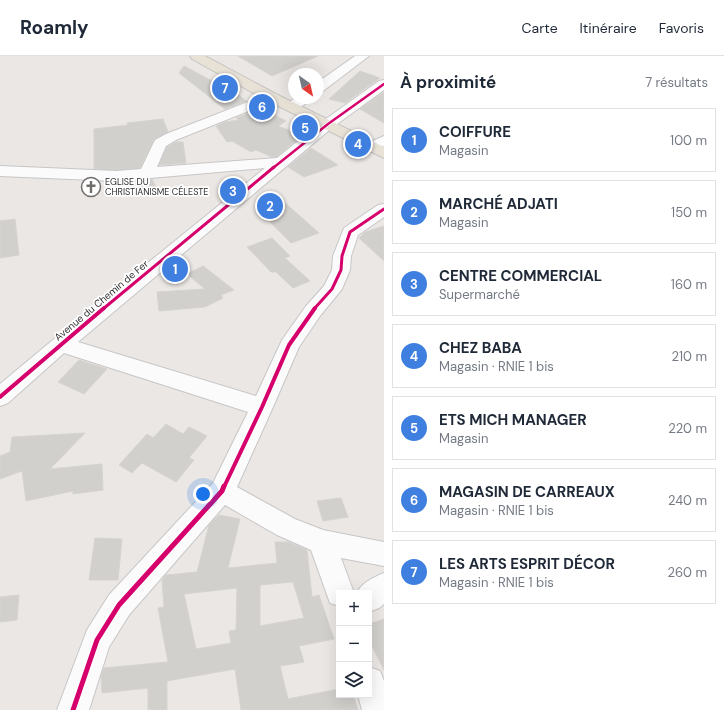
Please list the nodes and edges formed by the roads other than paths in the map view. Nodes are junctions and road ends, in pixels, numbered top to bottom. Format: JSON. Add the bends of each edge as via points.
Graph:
{"nodes":[{"id":1,"x":196,"y":56,"type":"edge"},
{"id":2,"x":360,"y":57,"type":"edge"},
{"id":3,"x":324,"y":84,"type":"edge"},
{"id":4,"x":384,"y":84,"type":"edge"},
{"id":5,"x":271,"y":97,"type":"junction"},
{"id":6,"x":295,"y":104,"type":"edge"},
{"id":7,"x":292,"y":106,"type":"junction"},
{"id":8,"x":328,"y":124,"type":"junction"},
{"id":9,"x":380,"y":146,"type":"edge"},
{"id":10,"x":281,"y":162,"type":"junction"},
{"id":11,"x":0,"y":171,"type":"edge"},
{"id":12,"x":147,"y":172,"type":"junction"},
{"id":13,"x":384,"y":209,"type":"edge"},
{"id":14,"x":60,"y":344,"type":"junction"},
{"id":15,"x":0,"y":397,"type":"edge"},
{"id":16,"x":262,"y":407,"type":"junction"},
{"id":17,"x":222,"y":491,"type":"junction"},
{"id":18,"x":322,"y":542,"type":"junction"},
{"id":19,"x":384,"y":554,"type":"edge"},
{"id":20,"x":384,"y":586,"type":"edge"},
{"id":21,"x":339,"y":590,"type":"edge"},
{"id":22,"x":372,"y":596,"type":"edge"},
{"id":23,"x":372,"y":691,"type":"edge"},
{"id":24,"x":73,"y":710,"type":"edge"},
{"id":25,"x":378,"y":710,"type":"edge"}],
"edges":[{"from":1,"to":5,"type":"main road"},
{"from":2,"to":3,"type":"street"},
{"from":4,"to":8,"type":"street","name":"Avenue du Chemin de Fer"},
{"from":5,"to":7,"type":"main road"},
{"from":5,"to":12,"type":"street","via":[[171,137],[160,144]]},
{"from":6,"to":7,"type":"street"},
{"from":7,"to":8,"type":"main road"},
{"from":8,"to":9,"type":"main road"},
{"from":8,"to":10,"type":"street","name":"Avenue du Chemin de Fer"},
{"from":10,"to":12,"type":"street"},
{"from":10,"to":14,"type":"street","name":"Avenue du Chemin de Fer"},
{"from":11,"to":12,"type":"street","via":[[116,176]]},
{"from":13,"to":16,"type":"street","via":[[350,232],[332,289],[289,345]]},
{"from":14,"to":15,"type":"street","name":"Avenue du Chemin de Fer"},
{"from":14,"to":16,"type":"street"},
{"from":16,"to":17,"type":"street"},
{"from":17,"to":18,"type":"street","via":[[286,527]]},
{"from":17,"to":24,"type":"street","via":[[119,606],[97,640]]},
{"from":18,"to":19,"type":"street"},
{"from":18,"to":21,"type":"street"},
{"from":20,"to":22,"type":"street"},
{"from":23,"to":25,"type":"street"}]}
